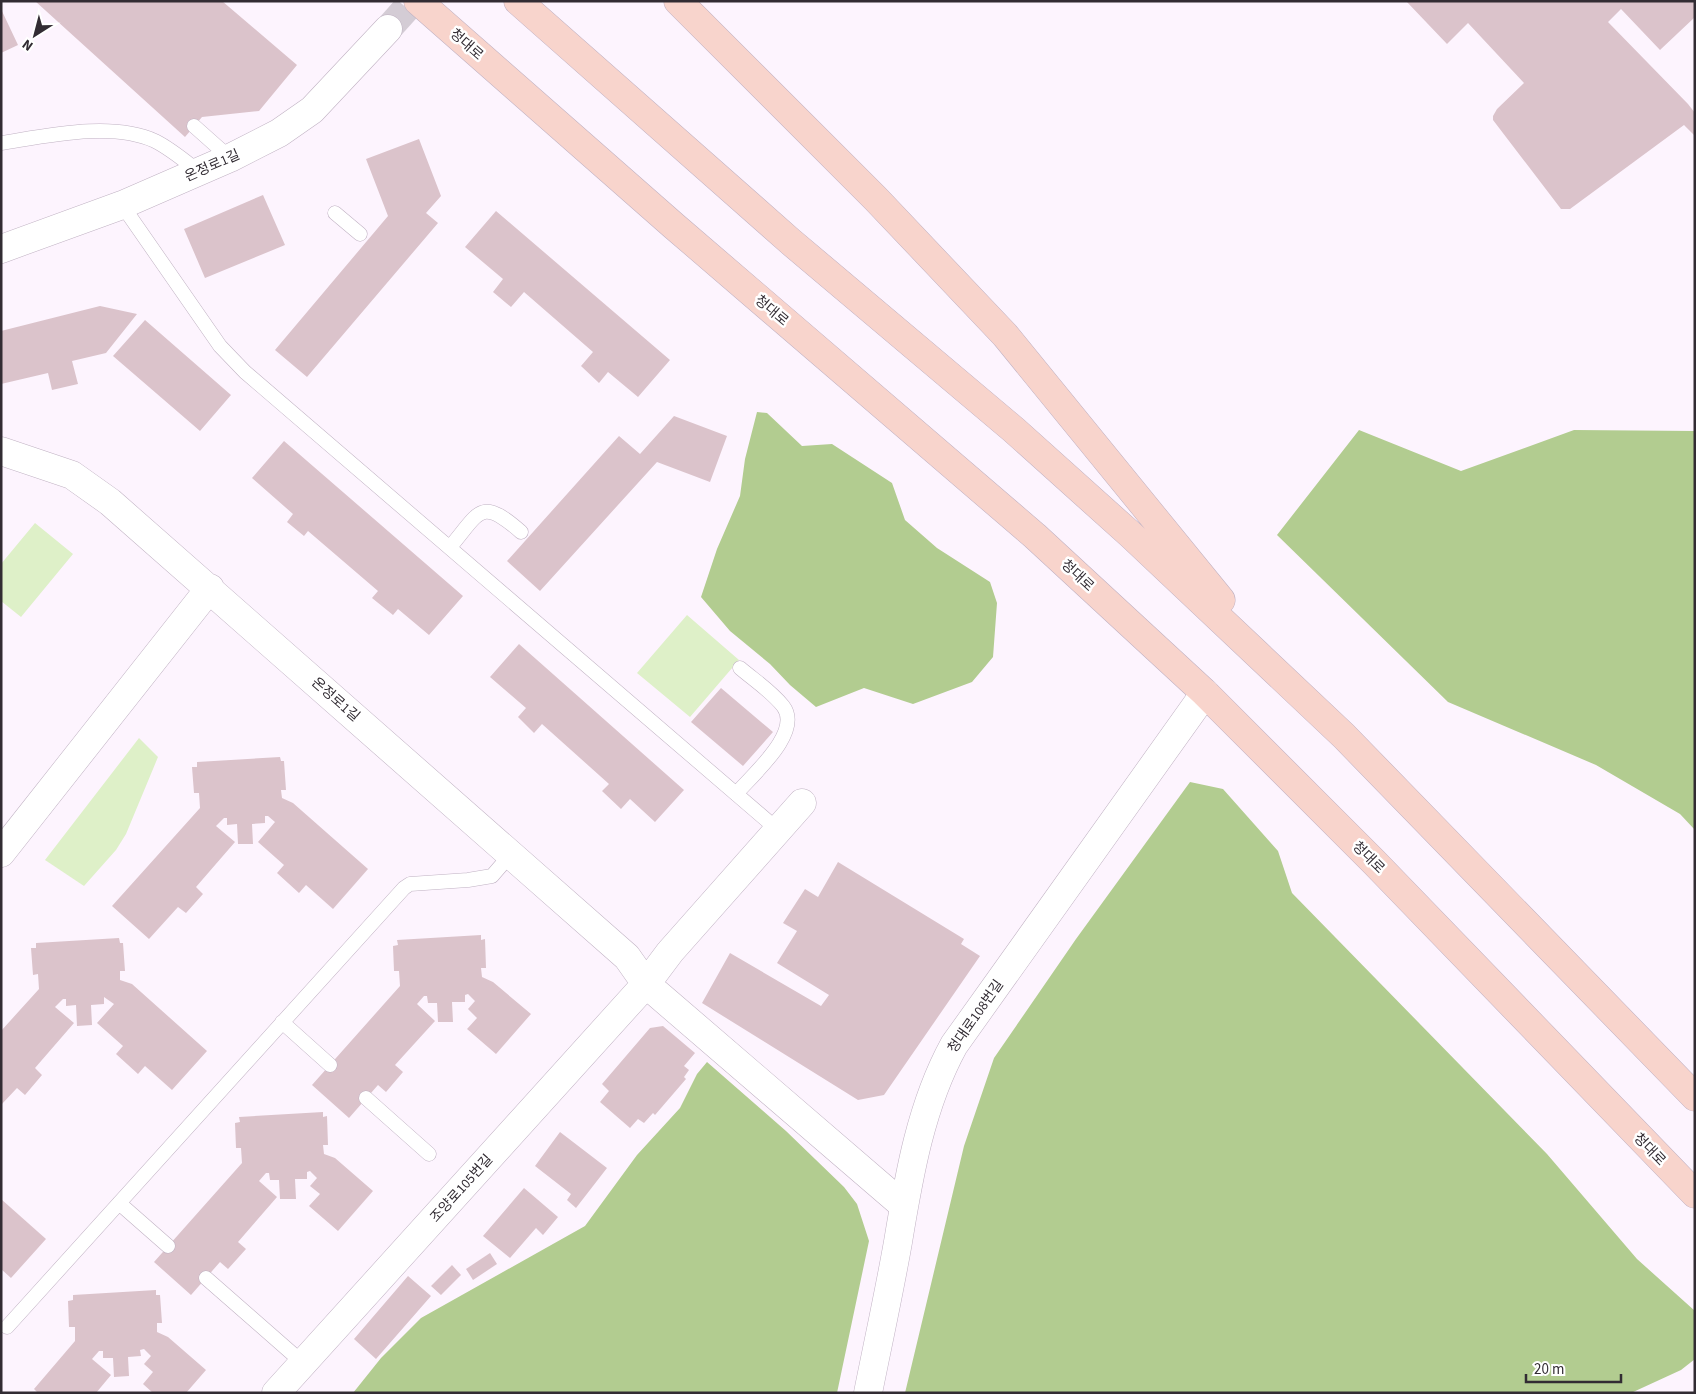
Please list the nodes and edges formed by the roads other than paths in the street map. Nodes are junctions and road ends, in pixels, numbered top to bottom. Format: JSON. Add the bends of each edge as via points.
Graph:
{"nodes":[{"id":1,"x":418,"y":1,"type":"edge"},
{"id":2,"x":518,"y":1,"type":"edge"},
{"id":3,"x":678,"y":1,"type":"edge"},
{"id":4,"x":388,"y":28,"type":"tunnel mouth"},
{"id":5,"x":194,"y":126,"type":"dead end"},
{"id":6,"x":1,"y":143,"type":"edge"},
{"id":7,"x":230,"y":158,"type":"junction"},
{"id":8,"x":199,"y":172,"type":"junction"},
{"id":9,"x":122,"y":204,"type":"junction"},
{"id":10,"x":335,"y":213,"type":"dead end"},
{"id":11,"x":360,"y":234,"type":"dead end"},
{"id":12,"x":1,"y":249,"type":"edge"},
{"id":13,"x":1,"y":451,"type":"edge"},
{"id":14,"x":521,"y":532,"type":"dead end"},
{"id":15,"x":450,"y":547,"type":"junction"},
{"id":16,"x":210,"y":588,"type":"junction"},
{"id":17,"x":740,"y":668,"type":"dead end"},
{"id":18,"x":1286,"y":680,"type":"junction"},
{"id":19,"x":1205,"y":693,"type":"junction"},
{"id":20,"x":736,"y":794,"type":"junction"},
{"id":21,"x":802,"y":803,"type":"dead end"},
{"id":22,"x":778,"y":830,"type":"junction"},
{"id":23,"x":1,"y":853,"type":"edge"},
{"id":24,"x":511,"y":854,"type":"junction"},
{"id":25,"x":646,"y":984,"type":"junction"},
{"id":26,"x":282,"y":1022,"type":"junction"},
{"id":27,"x":330,"y":1065,"type":"dead end"},
{"id":28,"x":1695,"y":1097,"type":"edge"},
{"id":29,"x":366,"y":1098,"type":"dead end"},
{"id":30,"x":429,"y":1154,"type":"dead end"},
{"id":31,"x":1666,"y":1166,"type":"junction"},
{"id":32,"x":1695,"y":1194,"type":"edge"},
{"id":33,"x":1695,"y":1201,"type":"edge"},
{"id":34,"x":119,"y":1203,"type":"junction"},
{"id":35,"x":904,"y":1206,"type":"junction"},
{"id":36,"x":168,"y":1246,"type":"dead end"},
{"id":37,"x":206,"y":1278,"type":"dead end"},
{"id":38,"x":7,"y":1327,"type":"dead end"},
{"id":39,"x":303,"y":1363,"type":"junction"},
{"id":40,"x":276,"y":1393,"type":"edge"},
{"id":41,"x":868,"y":1393,"type":"edge"}],
"edges":[{"from":1,"to":19,"type":"street","name":"청대로","via":[[674,226],[974,482]]},
{"from":2,"to":18,"type":"street","via":[[791,242],[1021,436]]},
{"from":3,"to":18,"type":"street","via":[[876,198],[1006,335]]},
{"from":4,"to":7,"type":"street","name":"온정로1길","via":[[312,110],[279,133]]},
{"from":5,"to":7,"type":"lane"},
{"from":6,"to":8,"type":"lane","via":[[74,132],[134,134],[172,151]]},
{"from":7,"to":8,"type":"street","name":"온정로1길"},
{"from":8,"to":9,"type":"street","name":"온정로1길"},
{"from":9,"to":12,"type":"street","name":"온정로1길"},
{"from":9,"to":15,"type":"lane","via":[[220,346],[245,372]]},
{"from":10,"to":11,"type":"lane"},
{"from":13,"to":16,"type":"street","name":"온정로1길","via":[[57,469],[91,487]]},
{"from":14,"to":15,"type":"lane","via":[[504,517],[488,510],[474,518]]},
{"from":15,"to":20,"type":"lane"},
{"from":16,"to":23,"type":"street"},
{"from":16,"to":24,"type":"street","name":"온정로1길"},
{"from":17,"to":20,"type":"lane","via":[[784,707],[789,720],[787,733]]},
{"from":18,"to":28,"type":"street"},
{"from":19,"to":31,"type":"street","name":"청대로","via":[[1374,862]]},
{"from":19,"to":35,"type":"street","name":"청대로108번길","via":[[954,1045],[936,1080],[923,1121]]},
{"from":20,"to":22,"type":"lane"},
{"from":21,"to":22,"type":"street","name":"조양로105번길"},
{"from":22,"to":25,"type":"street","name":"조양로105번길","via":[[670,952]]},
{"from":24,"to":25,"type":"street","name":"온정로1길","via":[[627,957]]},
{"from":24,"to":26,"type":"lane","via":[[492,876],[410,884],[404,888]]},
{"from":25,"to":35,"type":"street","name":"온정로1길"},
{"from":25,"to":39,"type":"street","name":"조양로105번길"},
{"from":26,"to":27,"type":"lane"},
{"from":26,"to":34,"type":"lane"},
{"from":29,"to":30,"type":"lane"},
{"from":31,"to":32,"type":"street","name":"청대로"},
{"from":31,"to":33,"type":"street"},
{"from":34,"to":36,"type":"lane"},
{"from":34,"to":38,"type":"lane"},
{"from":35,"to":41,"type":"street","name":"청대로108번길"},
{"from":37,"to":39,"type":"lane"},
{"from":39,"to":40,"type":"street","name":"조양로105번길"}]}
